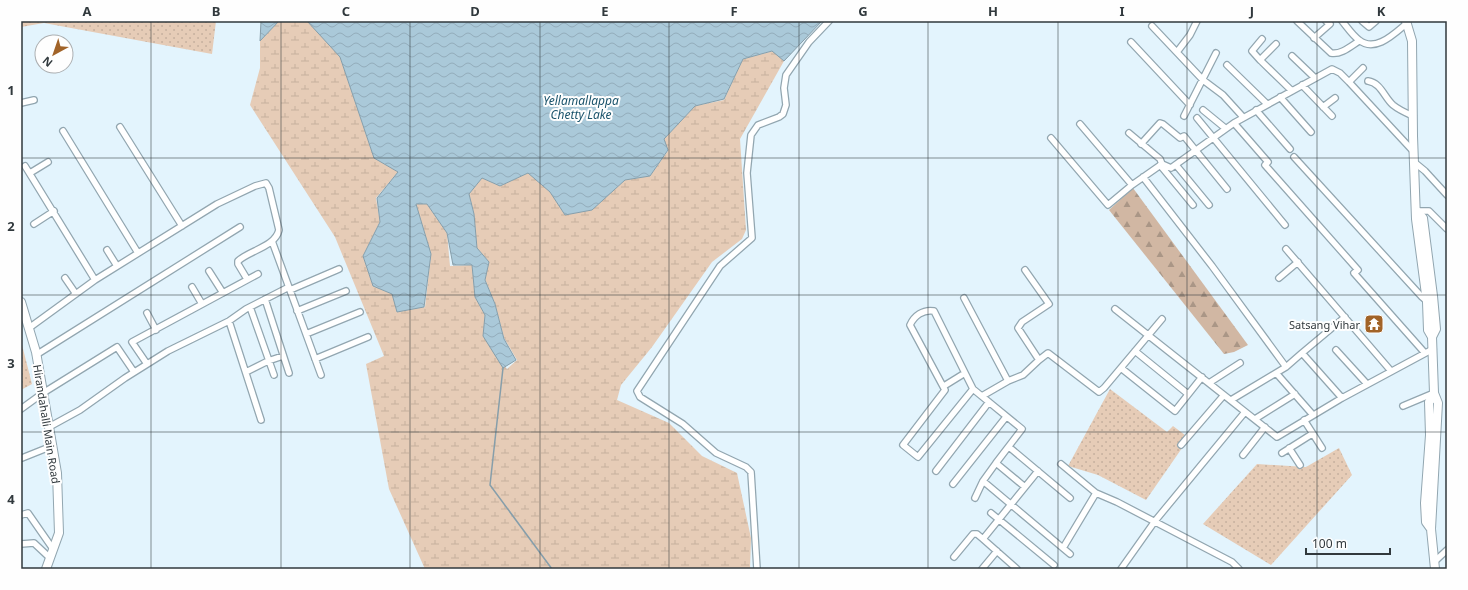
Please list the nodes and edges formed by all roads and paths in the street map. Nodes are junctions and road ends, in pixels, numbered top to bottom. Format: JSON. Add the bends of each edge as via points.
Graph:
{"nodes":[{"id":1,"x":829,"y":21,"type":"edge"},
{"id":2,"x":1197,"y":21,"type":"edge"},
{"id":3,"x":1297,"y":21,"type":"edge"},
{"id":4,"x":1326,"y":21,"type":"edge"},
{"id":5,"x":1342,"y":21,"type":"edge"},
{"id":6,"x":1362,"y":21,"type":"edge"},
{"id":7,"x":1376,"y":21,"type":"edge"},
{"id":8,"x":1406,"y":23,"type":"edge"},
{"id":9,"x":1152,"y":26,"type":"dead end"},
{"id":10,"x":1314,"y":38,"type":"junction"},
{"id":11,"x":1262,"y":39,"type":"dead end"},
{"id":12,"x":1359,"y":40,"type":"junction"},
{"id":13,"x":1131,"y":42,"type":"dead end"},
{"id":14,"x":1276,"y":44,"type":"dead end"},
{"id":15,"x":1177,"y":52,"type":"junction"},
{"id":16,"x":1216,"y":53,"type":"dead end"},
{"id":17,"x":1292,"y":56,"type":"dead end"},
{"id":18,"x":1260,"y":60,"type":"junction"},
{"id":19,"x":1227,"y":65,"type":"dead end"},
{"id":20,"x":1363,"y":68,"type":"dead end"},
{"id":21,"x":1315,"y":78,"type":"junction"},
{"id":22,"x":1203,"y":80,"type":"junction"},
{"id":23,"x":1368,"y":81,"type":"dead end"},
{"id":24,"x":1349,"y":82,"type":"junction"},
{"id":25,"x":1302,"y":85,"type":"junction"},
{"id":26,"x":1292,"y":91,"type":"junction"},
{"id":27,"x":1280,"y":97,"type":"junction"},
{"id":28,"x":1335,"y":98,"type":"dead end"},
{"id":29,"x":34,"y":100,"type":"dead end"},
{"id":30,"x":21,"y":103,"type":"edge"},
{"id":31,"x":1267,"y":104,"type":"junction"},
{"id":32,"x":1190,"y":105,"type":"junction"},
{"id":33,"x":1323,"y":107,"type":"junction"},
{"id":34,"x":1203,"y":110,"type":"dead end"},
{"id":35,"x":1256,"y":110,"type":"junction"},
{"id":36,"x":1184,"y":116,"type":"dead end"},
{"id":37,"x":1332,"y":116,"type":"dead end"},
{"id":38,"x":1413,"y":116,"type":"junction"},
{"id":39,"x":1243,"y":117,"type":"junction"},
{"id":40,"x":1198,"y":118,"type":"dead end"},
{"id":41,"x":1234,"y":123,"type":"junction"},
{"id":42,"x":1080,"y":124,"type":"dead end"},
{"id":43,"x":120,"y":127,"type":"dead end"},
{"id":44,"x":1225,"y":128,"type":"junction"},
{"id":45,"x":63,"y":131,"type":"dead end"},
{"id":46,"x":1311,"y":132,"type":"dead end"},
{"id":47,"x":1129,"y":133,"type":"dead end"},
{"id":48,"x":1213,"y":137,"type":"junction"},
{"id":49,"x":1051,"y":138,"type":"dead end"},
{"id":50,"x":1141,"y":144,"type":"junction"},
{"id":51,"x":1290,"y":148,"type":"dead end"},
{"id":52,"x":1196,"y":150,"type":"junction"},
{"id":53,"x":1413,"y":151,"type":"junction"},
{"id":54,"x":1294,"y":157,"type":"dead end"},
{"id":55,"x":48,"y":162,"type":"dead end"},
{"id":56,"x":1414,"y":162,"type":"junction"},
{"id":57,"x":1161,"y":164,"type":"junction"},
{"id":58,"x":1176,"y":165,"type":"junction"},
{"id":59,"x":25,"y":166,"type":"dead end"},
{"id":60,"x":30,"y":173,"type":"junction"},
{"id":61,"x":1143,"y":177,"type":"junction"},
{"id":62,"x":1132,"y":185,"type":"junction"},
{"id":63,"x":1227,"y":189,"type":"dead end"},
{"id":64,"x":1447,"y":196,"type":"edge"},
{"id":65,"x":1193,"y":205,"type":"dead end"},
{"id":66,"x":1209,"y":205,"type":"dead end"},
{"id":67,"x":1417,"y":211,"type":"junction"},
{"id":68,"x":54,"y":212,"type":"junction"},
{"id":69,"x":34,"y":224,"type":"dead end"},
{"id":70,"x":1285,"y":225,"type":"dead end"},
{"id":71,"x":182,"y":226,"type":"junction"},
{"id":72,"x":240,"y":227,"type":"dead end"},
{"id":73,"x":1447,"y":228,"type":"edge"},
{"id":74,"x":272,"y":241,"type":"junction"},
{"id":75,"x":1286,"y":249,"type":"dead end"},
{"id":76,"x":107,"y":250,"type":"dead end"},
{"id":77,"x":138,"y":253,"type":"junction"},
{"id":78,"x":1298,"y":262,"type":"junction"},
{"id":79,"x":117,"y":266,"type":"junction"},
{"id":80,"x":339,"y":269,"type":"dead end"},
{"id":81,"x":1025,"y":270,"type":"dead end"},
{"id":82,"x":209,"y":271,"type":"dead end"},
{"id":83,"x":258,"y":274,"type":"dead end"},
{"id":84,"x":65,"y":278,"type":"dead end"},
{"id":85,"x":1279,"y":278,"type":"dead end"},
{"id":86,"x":247,"y":279,"type":"junction"},
{"id":87,"x":95,"y":280,"type":"junction"},
{"id":88,"x":192,"y":287,"type":"dead end"},
{"id":89,"x":289,"y":289,"type":"junction"},
{"id":90,"x":346,"y":291,"type":"dead end"},
{"id":91,"x":223,"y":293,"type":"junction"},
{"id":92,"x":76,"y":294,"type":"junction"},
{"id":93,"x":964,"y":298,"type":"dead end"},
{"id":94,"x":265,"y":299,"type":"junction"},
{"id":95,"x":21,"y":302,"type":"edge"},
{"id":96,"x":1430,"y":302,"type":"junction"},
{"id":97,"x":202,"y":304,"type":"junction"},
{"id":98,"x":250,"y":308,"type":"junction"},
{"id":99,"x":1115,"y":308,"type":"dead end"},
{"id":100,"x":297,"y":311,"type":"junction"},
{"id":101,"x":360,"y":312,"type":"dead end"},
{"id":102,"x":147,"y":313,"type":"dead end"},
{"id":103,"x":1345,"y":317,"type":"junction"},
{"id":104,"x":1162,"y":319,"type":"dead end"},
{"id":105,"x":229,"y":320,"type":"junction"},
{"id":106,"x":29,"y":328,"type":"junction"},
{"id":107,"x":156,"y":330,"type":"junction"},
{"id":108,"x":306,"y":334,"type":"junction"},
{"id":109,"x":1148,"y":334,"type":"junction"},
{"id":110,"x":368,"y":338,"type":"dead end"},
{"id":111,"x":1432,"y":348,"type":"junction"},
{"id":112,"x":1336,"y":350,"type":"dead end"},
{"id":113,"x":1135,"y":351,"type":"junction"},
{"id":114,"x":1424,"y":352,"type":"junction"},
{"id":115,"x":1302,"y":353,"type":"junction"},
{"id":116,"x":36,"y":355,"type":"junction"},
{"id":117,"x":283,"y":356,"type":"junction"},
{"id":118,"x":315,"y":359,"type":"junction"},
{"id":119,"x":1039,"y":360,"type":"junction"},
{"id":120,"x":268,"y":361,"type":"junction"},
{"id":121,"x":1240,"y":363,"type":"dead end"},
{"id":122,"x":147,"y":364,"type":"junction"},
{"id":123,"x":1286,"y":367,"type":"junction"},
{"id":124,"x":1121,"y":368,"type":"junction"},
{"id":125,"x":1391,"y":370,"type":"junction"},
{"id":126,"x":134,"y":372,"type":"junction"},
{"id":127,"x":246,"y":372,"type":"junction"},
{"id":128,"x":288,"y":373,"type":"dead end"},
{"id":129,"x":965,"y":373,"type":"junction"},
{"id":130,"x":1277,"y":374,"type":"junction"},
{"id":131,"x":274,"y":375,"type":"dead end"},
{"id":132,"x":321,"y":375,"type":"dead end"},
{"id":133,"x":1202,"y":377,"type":"junction"},
{"id":134,"x":1008,"y":381,"type":"junction"},
{"id":135,"x":1209,"y":383,"type":"junction"},
{"id":136,"x":1367,"y":384,"type":"junction"},
{"id":137,"x":944,"y":386,"type":"junction"},
{"id":138,"x":973,"y":389,"type":"junction"},
{"id":139,"x":43,"y":393,"type":"junction"},
{"id":140,"x":1188,"y":394,"type":"junction"},
{"id":141,"x":1295,"y":394,"type":"junction"},
{"id":142,"x":1434,"y":394,"type":"junction"},
{"id":143,"x":1224,"y":395,"type":"junction"},
{"id":144,"x":982,"y":396,"type":"junction"},
{"id":145,"x":1342,"y":398,"type":"junction"},
{"id":146,"x":1231,"y":400,"type":"junction"},
{"id":147,"x":990,"y":402,"type":"junction"},
{"id":148,"x":1403,"y":406,"type":"dead end"},
{"id":149,"x":21,"y":409,"type":"edge"},
{"id":150,"x":1245,"y":412,"type":"junction"},
{"id":151,"x":1313,"y":415,"type":"junction"},
{"id":152,"x":1006,"y":417,"type":"junction"},
{"id":153,"x":1255,"y":419,"type":"junction"},
{"id":154,"x":261,"y":420,"type":"dead end"},
{"id":155,"x":1304,"y":420,"type":"junction"},
{"id":156,"x":49,"y":426,"type":"junction"},
{"id":157,"x":1265,"y":427,"type":"junction"},
{"id":158,"x":1312,"y":434,"type":"junction"},
{"id":159,"x":1181,"y":445,"type":"dead end"},
{"id":160,"x":52,"y":446,"type":"junction"},
{"id":161,"x":1009,"y":447,"type":"junction"},
{"id":162,"x":1289,"y":448,"type":"junction"},
{"id":163,"x":1322,"y":448,"type":"dead end"},
{"id":164,"x":1282,"y":452,"type":"dead end"},
{"id":165,"x":1243,"y":455,"type":"dead end"},
{"id":166,"x":22,"y":458,"type":"dead end"},
{"id":167,"x":996,"y":463,"type":"junction"},
{"id":168,"x":1061,"y":464,"type":"dead end"},
{"id":169,"x":1300,"y":465,"type":"dead end"},
{"id":170,"x":936,"y":471,"type":"dead end"},
{"id":171,"x":1038,"y":471,"type":"junction"},
{"id":172,"x":983,"y":481,"type":"junction"},
{"id":173,"x":953,"y":484,"type":"dead end"},
{"id":174,"x":1026,"y":487,"type":"junction"},
{"id":175,"x":1096,"y":493,"type":"junction"},
{"id":176,"x":974,"y":498,"type":"dead end"},
{"id":177,"x":1070,"y":498,"type":"dead end"},
{"id":178,"x":1011,"y":504,"type":"junction"},
{"id":179,"x":991,"y":513,"type":"dead end"},
{"id":180,"x":21,"y":515,"type":"edge"},
{"id":181,"x":998,"y":520,"type":"junction"},
{"id":182,"x":1155,"y":521,"type":"junction"},
{"id":183,"x":983,"y":539,"type":"junction"},
{"id":184,"x":21,"y":544,"type":"edge"},
{"id":185,"x":1063,"y":548,"type":"junction"},
{"id":186,"x":53,"y":549,"type":"junction"},
{"id":187,"x":997,"y":551,"type":"junction"},
{"id":188,"x":1446,"y":552,"type":"edge"},
{"id":189,"x":1070,"y":554,"type":"dead end"},
{"id":190,"x":50,"y":558,"type":"junction"},
{"id":191,"x":954,"y":558,"type":"dead end"},
{"id":192,"x":1054,"y":565,"type":"dead end"},
{"id":193,"x":1434,"y":565,"type":"edge"},
{"id":194,"x":46,"y":569,"type":"edge"},
{"id":195,"x":757,"y":569,"type":"edge"},
{"id":196,"x":982,"y":569,"type":"edge"},
{"id":197,"x":1017,"y":569,"type":"edge"},
{"id":198,"x":1122,"y":569,"type":"edge"},
{"id":199,"x":1239,"y":569,"type":"edge"}],
"edges":[{"from":1,"to":195,"type":"street","via":[[809,42],[786,75],[786,105],[783,114],[758,125],[751,135],[747,173],[752,238],[720,266],[637,391],[640,397],[683,424],[716,453],[746,467],[751,472]]},
{"from":2,"to":15,"type":"street"},
{"from":3,"to":10,"type":"street"},
{"from":4,"to":10,"type":"street","via":[[1330,24]]},
{"from":5,"to":12,"type":"street"},
{"from":6,"to":7,"type":"street","via":[[1369,27]]},
{"from":8,"to":12,"type":"street","via":[[1381,42],[1367,44]]},
{"from":8,"to":38,"type":"main road","via":[[1412,41]]},
{"from":9,"to":15,"type":"street"},
{"from":10,"to":12,"type":"street","via":[[1331,53],[1336,54]]},
{"from":11,"to":18,"type":"street","via":[[1252,51]]},
{"from":13,"to":32,"type":"street"},
{"from":14,"to":18,"type":"street"},
{"from":15,"to":22,"type":"street"},
{"from":16,"to":22,"type":"street"},
{"from":17,"to":21,"type":"street"},
{"from":18,"to":26,"type":"street"},
{"from":19,"to":31,"type":"street","via":[[1235,70]]},
{"from":20,"to":24,"type":"street"},
{"from":21,"to":24,"type":"street","via":[[1332,69]]},
{"from":21,"to":25,"type":"street"},
{"from":22,"to":32,"type":"street"},
{"from":22,"to":39,"type":"street","via":[[1228,100]]},
{"from":23,"to":38,"type":"street","via":[[1375,83],[1393,105]]},
{"from":24,"to":53,"type":"street"},
{"from":25,"to":26,"type":"street"},
{"from":25,"to":33,"type":"street"},
{"from":26,"to":27,"type":"street"},
{"from":27,"to":31,"type":"street"},
{"from":27,"to":46,"type":"street"},
{"from":28,"to":33,"type":"street"},
{"from":29,"to":30,"type":"street"},
{"from":31,"to":35,"type":"street"},
{"from":32,"to":36,"type":"street"},
{"from":33,"to":37,"type":"street"},
{"from":34,"to":44,"type":"street"},
{"from":35,"to":39,"type":"street"},
{"from":35,"to":51,"type":"street"},
{"from":38,"to":53,"type":"main road"},
{"from":39,"to":41,"type":"street"},
{"from":40,"to":48,"type":"street"},
{"from":41,"to":44,"type":"street"},
{"from":41,"to":114,"type":"street","via":[[1268,162],[1265,165],[1358,270],[1354,273],[1370,293]]},
{"from":42,"to":62,"type":"street"},
{"from":43,"to":71,"type":"street"},
{"from":44,"to":48,"type":"street"},
{"from":45,"to":77,"type":"street"},
{"from":47,"to":50,"type":"street"},
{"from":48,"to":52,"type":"street"},
{"from":48,"to":70,"type":"street"},
{"from":49,"to":62,"type":"street","via":[[1108,205]]},
{"from":50,"to":52,"type":"street","via":[[1160,123],[1180,138],[1184,136]]},
{"from":50,"to":57,"type":"street","via":[[1160,159]]},
{"from":52,"to":58,"type":"street"},
{"from":52,"to":63,"type":"street"},
{"from":53,"to":56,"type":"main road"},
{"from":54,"to":96,"type":"street"},
{"from":55,"to":60,"type":"street"},
{"from":56,"to":64,"type":"street"},
{"from":56,"to":67,"type":"main road"},
{"from":57,"to":58,"type":"street","via":[[1171,168]]},
{"from":57,"to":61,"type":"street"},
{"from":57,"to":65,"type":"street"},
{"from":58,"to":66,"type":"street"},
{"from":59,"to":60,"type":"street"},
{"from":60,"to":68,"type":"street"},
{"from":61,"to":62,"type":"street"},
{"from":61,"to":123,"type":"street"},
{"from":67,"to":73,"type":"street","via":[[1429,211]]},
{"from":67,"to":96,"type":"main road","via":[[1422,218]]},
{"from":68,"to":69,"type":"street"},
{"from":68,"to":87,"type":"street"},
{"from":71,"to":74,"type":"street","via":[[216,204],[266,183],[278,225],[278,236]]},
{"from":71,"to":77,"type":"street"},
{"from":72,"to":116,"type":"street"},
{"from":74,"to":86,"type":"street","via":[[238,261]]},
{"from":74,"to":89,"type":"street"},
{"from":75,"to":78,"type":"street"},
{"from":76,"to":79,"type":"street"},
{"from":77,"to":79,"type":"street"},
{"from":78,"to":85,"type":"street"},
{"from":78,"to":103,"type":"street"},
{"from":79,"to":87,"type":"street"},
{"from":80,"to":89,"type":"street"},
{"from":81,"to":119,"type":"street","via":[[1049,304],[1022,322],[1018,328]]},
{"from":82,"to":91,"type":"street"},
{"from":83,"to":86,"type":"street"},
{"from":84,"to":92,"type":"street"},
{"from":86,"to":91,"type":"street"},
{"from":87,"to":92,"type":"street"},
{"from":88,"to":97,"type":"street"},
{"from":89,"to":94,"type":"street"},
{"from":89,"to":100,"type":"street"},
{"from":90,"to":100,"type":"street"},
{"from":91,"to":97,"type":"street"},
{"from":92,"to":106,"type":"street"},
{"from":93,"to":134,"type":"street"},
{"from":94,"to":98,"type":"street"},
{"from":94,"to":117,"type":"street"},
{"from":95,"to":106,"type":"main road","name":"Hirandahalli Main Road"},
{"from":96,"to":111,"type":"main road","via":[[1436,329],[1432,337]]},
{"from":97,"to":107,"type":"street"},
{"from":98,"to":105,"type":"street"},
{"from":98,"to":120,"type":"street"},
{"from":99,"to":109,"type":"street"},
{"from":100,"to":108,"type":"street"},
{"from":101,"to":108,"type":"street"},
{"from":102,"to":107,"type":"street"},
{"from":103,"to":115,"type":"street"},
{"from":103,"to":125,"type":"street"},
{"from":104,"to":109,"type":"street"},
{"from":105,"to":122,"type":"street"},
{"from":105,"to":127,"type":"street"},
{"from":106,"to":116,"type":"main road","name":"Hirandahalli Main Road"},
{"from":107,"to":122,"type":"street","via":[[132,342]]},
{"from":108,"to":118,"type":"street"},
{"from":109,"to":113,"type":"street"},
{"from":109,"to":133,"type":"street"},
{"from":110,"to":118,"type":"street"},
{"from":111,"to":114,"type":"street"},
{"from":111,"to":142,"type":"main road"},
{"from":112,"to":136,"type":"street"},
{"from":113,"to":124,"type":"street"},
{"from":113,"to":140,"type":"street"},
{"from":114,"to":125,"type":"street"},
{"from":115,"to":123,"type":"street"},
{"from":115,"to":145,"type":"street"},
{"from":116,"to":139,"type":"main road","name":"Hirandahalli Main Road"},
{"from":117,"to":120,"type":"street"},
{"from":117,"to":128,"type":"street"},
{"from":118,"to":132,"type":"street"},
{"from":119,"to":124,"type":"street","via":[[1048,353],[1099,392]]},
{"from":119,"to":134,"type":"street","via":[[1023,375]]},
{"from":120,"to":127,"type":"street"},
{"from":120,"to":131,"type":"street"},
{"from":121,"to":135,"type":"street"},
{"from":122,"to":126,"type":"street"},
{"from":123,"to":130,"type":"street"},
{"from":124,"to":140,"type":"street","via":[[1174,411]]},
{"from":125,"to":136,"type":"street"},
{"from":126,"to":139,"type":"street","via":[[117,347]]},
{"from":126,"to":156,"type":"street","via":[[80,410]]},
{"from":127,"to":154,"type":"street"},
{"from":129,"to":137,"type":"street"},
{"from":129,"to":137,"type":"street","via":[[934,311],[927,310],[913,318],[910,325]]},
{"from":129,"to":138,"type":"street"},
{"from":130,"to":141,"type":"street"},
{"from":130,"to":146,"type":"street"},
{"from":133,"to":135,"type":"street"},
{"from":133,"to":140,"type":"street"},
{"from":134,"to":144,"type":"street"},
{"from":135,"to":143,"type":"street"},
{"from":136,"to":145,"type":"street"},
{"from":137,"to":138,"type":"street","via":[[945,390],[903,445],[918,457]]},
{"from":138,"to":144,"type":"street"},
{"from":139,"to":149,"type":"street"},
{"from":139,"to":156,"type":"main road","name":"Hirandahalli Main Road"},
{"from":141,"to":151,"type":"street"},
{"from":141,"to":153,"type":"street"},
{"from":142,"to":148,"type":"street"},
{"from":142,"to":193,"type":"main road","via":[[1438,403],[1431,529]]},
{"from":143,"to":146,"type":"street"},
{"from":143,"to":159,"type":"street"},
{"from":144,"to":147,"type":"street"},
{"from":145,"to":151,"type":"street"},
{"from":146,"to":150,"type":"street"},
{"from":147,"to":152,"type":"street"},
{"from":147,"to":170,"type":"street"},
{"from":150,"to":153,"type":"street"},
{"from":150,"to":182,"type":"street"},
{"from":151,"to":155,"type":"street"},
{"from":152,"to":161,"type":"street","via":[[1022,429]]},
{"from":152,"to":173,"type":"street"},
{"from":153,"to":157,"type":"street"},
{"from":155,"to":157,"type":"street","via":[[1277,436]]},
{"from":155,"to":158,"type":"street"},
{"from":156,"to":160,"type":"main road","name":"Hirandahalli Main Road"},
{"from":157,"to":165,"type":"street"},
{"from":158,"to":162,"type":"street"},
{"from":158,"to":163,"type":"street"},
{"from":160,"to":166,"type":"street"},
{"from":160,"to":186,"type":"main road","name":"Hirandahalli Main Road","via":[[57,473],[59,533]]},
{"from":161,"to":167,"type":"street"},
{"from":161,"to":171,"type":"street"},
{"from":162,"to":164,"type":"street"},
{"from":162,"to":169,"type":"street"},
{"from":167,"to":172,"type":"street"},
{"from":167,"to":174,"type":"street"},
{"from":168,"to":175,"type":"street"},
{"from":171,"to":174,"type":"street"},
{"from":171,"to":177,"type":"street"},
{"from":172,"to":176,"type":"street"},
{"from":172,"to":178,"type":"street"},
{"from":174,"to":178,"type":"street"},
{"from":175,"to":182,"type":"street"},
{"from":175,"to":185,"type":"street"},
{"from":178,"to":181,"type":"street"},
{"from":178,"to":185,"type":"street"},
{"from":179,"to":181,"type":"street"},
{"from":180,"to":186,"type":"street","via":[[28,513]]},
{"from":181,"to":183,"type":"street"},
{"from":181,"to":192,"type":"street"},
{"from":182,"to":198,"type":"street"},
{"from":182,"to":199,"type":"street","via":[[1232,562]]},
{"from":183,"to":187,"type":"street"},
{"from":183,"to":191,"type":"street","via":[[973,534]]},
{"from":184,"to":190,"type":"street","via":[[34,543]]},
{"from":185,"to":189,"type":"street"},
{"from":186,"to":190,"type":"main road","name":"Hirandahalli Main Road"},
{"from":187,"to":196,"type":"street"},
{"from":187,"to":197,"type":"street"},
{"from":188,"to":193,"type":"street"},
{"from":190,"to":194,"type":"main road","name":"Hirandahalli Main Road"}]}
